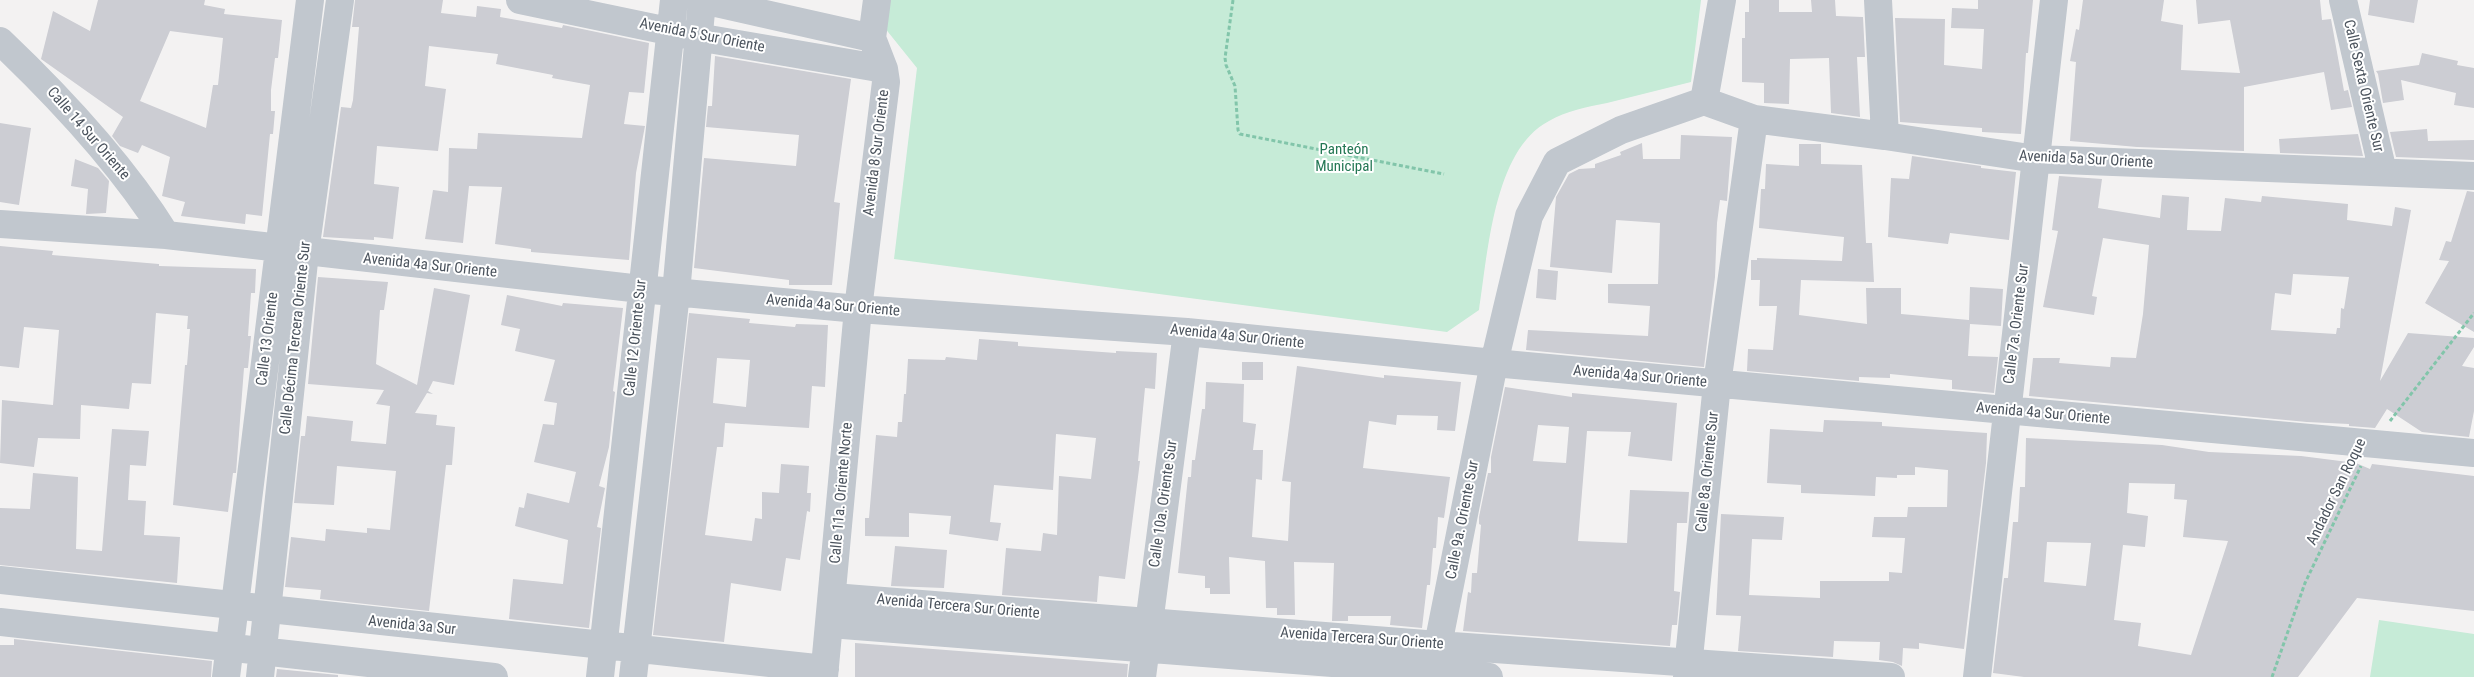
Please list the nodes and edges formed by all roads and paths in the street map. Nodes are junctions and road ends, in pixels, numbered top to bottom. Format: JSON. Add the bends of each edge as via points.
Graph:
{"nodes":[{"id":1,"x":310,"y":0,"type":"edge"},
{"id":2,"x":340,"y":0,"type":"edge"},
{"id":3,"x":520,"y":0,"type":"edge"},
{"id":4,"x":674,"y":0,"type":"edge"},
{"id":5,"x":702,"y":0,"type":"edge"},
{"id":6,"x":877,"y":0,"type":"edge"},
{"id":7,"x":1233,"y":0,"type":"edge"},
{"id":8,"x":1722,"y":0,"type":"edge"},
{"id":9,"x":1878,"y":0,"type":"edge"},
{"id":10,"x":2054,"y":0,"type":"edge"},
{"id":11,"x":2343,"y":0,"type":"edge"},
{"id":12,"x":671,"y":31,"type":"junction"},
{"id":13,"x":698,"y":37,"type":"junction"},
{"id":14,"x":872,"y":38,"type":"junction"},
{"id":15,"x":0,"y":41,"type":"edge"},
{"id":16,"x":884,"y":69,"type":"junction"},
{"id":17,"x":1704,"y":101,"type":"junction"},
{"id":18,"x":1754,"y":119,"type":"junction"},
{"id":19,"x":1885,"y":136,"type":"junction"},
{"id":20,"x":2036,"y":159,"type":"junction"},
{"id":21,"x":2383,"y":172,"type":"junction"},
{"id":22,"x":1444,"y":174,"type":"dead end"},
{"id":23,"x":2474,"y":176,"type":"edge"},
{"id":24,"x":0,"y":224,"type":"edge"},
{"id":25,"x":166,"y":235,"type":"junction"},
{"id":26,"x":292,"y":250,"type":"junction"},
{"id":27,"x":641,"y":290,"type":"junction"},
{"id":28,"x":676,"y":293,"type":"junction"},
{"id":29,"x":858,"y":309,"type":"junction"},
{"id":30,"x":2474,"y":313,"type":"edge"},
{"id":31,"x":1187,"y":332,"type":"junction"},
{"id":32,"x":1494,"y":363,"type":"junction"},
{"id":33,"x":1717,"y":384,"type":"junction"},
{"id":34,"x":2007,"y":410,"type":"junction"},
{"id":35,"x":2371,"y":444,"type":"junction"},
{"id":36,"x":2474,"y":453,"type":"edge"},
{"id":37,"x":0,"y":580,"type":"edge"},
{"id":38,"x":833,"y":597,"type":"junction"},
{"id":39,"x":233,"y":605,"type":"junction"},
{"id":40,"x":267,"y":610,"type":"junction"},
{"id":41,"x":0,"y":622,"type":"edge"},
{"id":42,"x":1148,"y":622,"type":"junction"},
{"id":43,"x":830,"y":624,"type":"junction"},
{"id":44,"x":466,"y":632,"type":"junction"},
{"id":45,"x":604,"y":647,"type":"junction"},
{"id":46,"x":228,"y":648,"type":"junction"},
{"id":47,"x":1146,"y":649,"type":"junction"},
{"id":48,"x":635,"y":650,"type":"junction"},
{"id":49,"x":1435,"y":664,"type":"edge"},
{"id":50,"x":262,"y":665,"type":"edge"},
{"id":51,"x":1688,"y":669,"type":"edge"},
{"id":52,"x":461,"y":673,"type":"junction"},
{"id":53,"x":824,"y":673,"type":"edge"},
{"id":54,"x":226,"y":677,"type":"edge"},
{"id":55,"x":494,"y":677,"type":"edge"},
{"id":56,"x":600,"y":677,"type":"edge"},
{"id":57,"x":633,"y":677,"type":"edge"},
{"id":58,"x":1142,"y":677,"type":"edge"},
{"id":59,"x":1489,"y":677,"type":"edge"},
{"id":60,"x":1892,"y":677,"type":"edge"},
{"id":61,"x":1977,"y":677,"type":"edge"},
{"id":62,"x":2272,"y":677,"type":"edge"}],
"edges":[{"from":1,"to":26,"type":"street","name":"Calle 13 Oriente"},
{"from":2,"to":26,"type":"street","name":"Calle Décima Tercera Oriente Sur"},
{"from":3,"to":12,"type":"street","name":"Avenida 5 Sur Oriente"},
{"from":4,"to":12,"type":"street","name":"Calle 12 Oriente Sur"},
{"from":5,"to":13,"type":"street"},
{"from":5,"to":14,"type":"street"},
{"from":6,"to":14,"type":"street","name":"Avenida 8 Sur Oriente"},
{"from":7,"to":22,"type":"path","via":[[1226,58],[1235,86],[1240,134]]},
{"from":8,"to":17,"type":"street"},
{"from":9,"to":19,"type":"street"},
{"from":10,"to":20,"type":"street","name":"Calle 7a. Oriente Sur"},
{"from":11,"to":21,"type":"street","name":"Calle Sexta Oriente Sur"},
{"from":12,"to":13,"type":"street","name":"Avenida 5 Sur Oriente"},
{"from":12,"to":27,"type":"street","name":"Calle 12 Oriente Sur"},
{"from":13,"to":16,"type":"street","name":"Avenida 5 Sur Oriente"},
{"from":13,"to":28,"type":"street"},
{"from":14,"to":16,"type":"street","name":"Avenida 8 Sur Oriente"},
{"from":15,"to":25,"type":"street","name":"Calle 14 Sur Oriente","via":[[39,78],[143,198]]},
{"from":16,"to":29,"type":"street","name":"Avenida 8 Sur Oriente","via":[[886,82]]},
{"from":17,"to":18,"type":"street","name":"Avenida 5a Sur Oriente"},
{"from":17,"to":32,"type":"street","name":"Calle 9a. Oriente Sur","via":[[1621,130],[1557,162],[1529,216]]},
{"from":18,"to":19,"type":"street","name":"Avenida 5a Sur Oriente"},
{"from":18,"to":33,"type":"street","name":"Calle 8a. Oriente Sur"},
{"from":19,"to":20,"type":"street","name":"Avenida 5a Sur Oriente"},
{"from":20,"to":21,"type":"street","name":"Avenida 5a Sur Oriente"},
{"from":20,"to":34,"type":"street","name":"Calle 7a. Oriente Sur"},
{"from":21,"to":23,"type":"street","name":"Avenida 5a Sur Oriente"},
{"from":24,"to":25,"type":"street","name":"Avenida 4a Sur Oriente"},
{"from":25,"to":26,"type":"street","name":"Avenida 4a Sur Oriente"},
{"from":26,"to":27,"type":"street","name":"Avenida 4a Sur Oriente"},
{"from":26,"to":39,"type":"street","name":"Calle 13 Oriente"},
{"from":26,"to":40,"type":"street","name":"Calle Décima Tercera Oriente Sur"},
{"from":27,"to":28,"type":"street","name":"Avenida 4a Sur Oriente"},
{"from":27,"to":45,"type":"street","name":"Calle 12 Oriente Sur"},
{"from":28,"to":29,"type":"street","name":"Avenida 4a Sur Oriente"},
{"from":28,"to":48,"type":"street"},
{"from":29,"to":31,"type":"street","name":"Avenida 4a Sur Oriente"},
{"from":29,"to":38,"type":"street","name":"Calle 11a. Oriente Norte"},
{"from":30,"to":35,"type":"path","name":"Andador San Roque"},
{"from":31,"to":32,"type":"street","name":"Avenida 4a Sur Oriente"},
{"from":31,"to":42,"type":"street","name":"Calle 10a. Oriente Sur"},
{"from":32,"to":33,"type":"street","name":"Avenida 4a Sur Oriente"},
{"from":32,"to":49,"type":"street","name":"Calle 9a. Oriente Sur"},
{"from":33,"to":34,"type":"street","name":"Avenida 4a Sur Oriente"},
{"from":33,"to":51,"type":"street","name":"Calle 8a. Oriente Sur"},
{"from":34,"to":35,"type":"street","name":"Avenida 4a Sur Oriente"},
{"from":34,"to":61,"type":"street","name":"Calle 7a. Oriente Sur"},
{"from":35,"to":36,"type":"street","name":"Avenida 4a Sur Oriente"},
{"from":35,"to":62,"type":"path","name":"Andador San Roque","via":[[2306,583]]},
{"from":37,"to":39,"type":"street","name":"Avenida 3a Sur"},
{"from":38,"to":42,"type":"street","name":"Avenida Tercera Sur Oriente"},
{"from":38,"to":43,"type":"street","name":"Calle 11a. Oriente Norte"},
{"from":39,"to":40,"type":"street","name":"Avenida 3a Sur"},
{"from":39,"to":46,"type":"street","name":"Calle 13 Oriente"},
{"from":40,"to":44,"type":"street","name":"Avenida 3a Sur"},
{"from":40,"to":50,"type":"street","name":"Calle Décima Tercera Oriente Sur"},
{"from":41,"to":46,"type":"street"},
{"from":42,"to":47,"type":"street","name":"Calle 10a. Oriente Sur"},
{"from":42,"to":49,"type":"street","name":"Avenida Tercera Sur Oriente"},
{"from":43,"to":47,"type":"street","name":"Avenida Tercera Sur Oriente"},
{"from":43,"to":53,"type":"street","name":"Calle 11a. Oriente Norte"},
{"from":44,"to":45,"type":"street","name":"Avenida 3a Sur"},
{"from":44,"to":52,"type":"street"},
{"from":45,"to":48,"type":"street","name":"Avenida 3a Sur"},
{"from":45,"to":56,"type":"street","name":"Calle 12 Oriente Sur"},
{"from":46,"to":50,"type":"street"},
{"from":46,"to":54,"type":"street","name":"Calle 13 Oriente"},
{"from":47,"to":49,"type":"street","name":"Avenida Tercera Sur Oriente"},
{"from":47,"to":58,"type":"street","name":"Calle 10a. Oriente Sur"},
{"from":48,"to":53,"type":"street","name":"Avenida 3a Sur"},
{"from":48,"to":57,"type":"street"},
{"from":49,"to":51,"type":"street","name":"Avenida Tercera Sur Oriente"},
{"from":49,"to":59,"type":"street","name":"Avenida Tercera Sur Oriente"},
{"from":50,"to":52,"type":"street"},
{"from":51,"to":60,"type":"street","name":"Avenida Tercera Sur Oriente"},
{"from":52,"to":55,"type":"street"}]}
